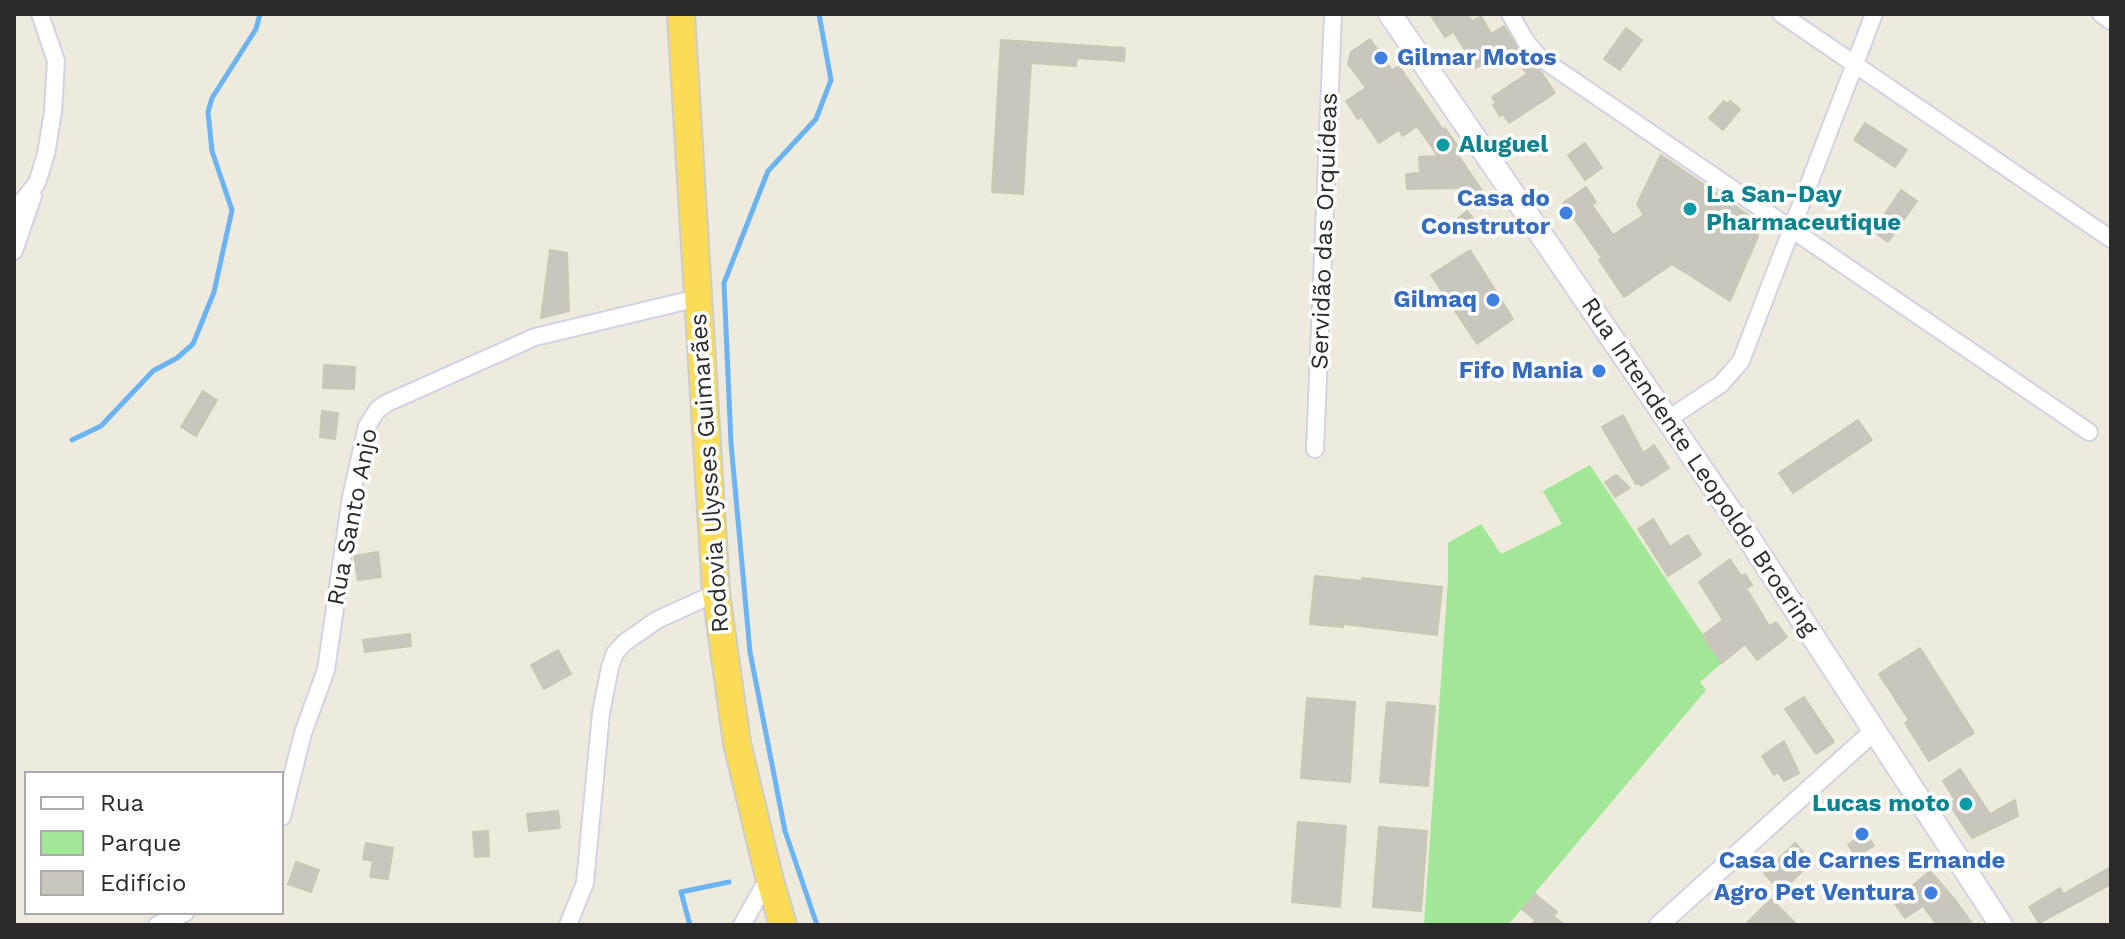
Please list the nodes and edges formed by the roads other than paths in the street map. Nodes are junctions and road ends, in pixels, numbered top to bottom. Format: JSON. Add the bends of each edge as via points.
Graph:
{"nodes":[{"id":1,"x":40,"y":14,"type":"edge"},
{"id":2,"x":681,"y":14,"type":"edge"},
{"id":3,"x":1333,"y":14,"type":"edge"},
{"id":4,"x":1390,"y":14,"type":"edge"},
{"id":5,"x":1510,"y":14,"type":"edge"},
{"id":6,"x":1781,"y":14,"type":"edge"},
{"id":7,"x":1874,"y":14,"type":"edge"},
{"id":8,"x":2101,"y":14,"type":"edge"},
{"id":9,"x":2111,"y":21,"type":"edge"},
{"id":10,"x":1855,"y":64,"type":"junction"},
{"id":11,"x":37,"y":183,"type":"junction"},
{"id":12,"x":14,"y":212,"type":"edge"},
{"id":13,"x":1791,"y":230,"type":"junction"},
{"id":14,"x":2111,"y":239,"type":"edge"},
{"id":15,"x":14,"y":251,"type":"edge"},
{"id":16,"x":698,"y":298,"type":"junction"},
{"id":17,"x":1668,"y":419,"type":"junction"},
{"id":18,"x":2089,"y":432,"type":"dead end"},
{"id":19,"x":1315,"y":449,"type":"dead end"},
{"id":20,"x":716,"y":593,"type":"junction"},
{"id":21,"x":1874,"y":731,"type":"junction"},
{"id":22,"x":284,"y":809,"type":"edge"},
{"id":23,"x":769,"y":877,"type":"junction"},
{"id":24,"x":180,"y":915,"type":"edge"},
{"id":25,"x":157,"y":925,"type":"edge"},
{"id":26,"x":568,"y":925,"type":"edge"},
{"id":27,"x":742,"y":925,"type":"edge"},
{"id":28,"x":783,"y":925,"type":"edge"},
{"id":29,"x":1659,"y":925,"type":"edge"},
{"id":30,"x":2001,"y":925,"type":"edge"}],
"edges":[{"from":1,"to":11,"type":"street","via":[[57,71]]},
{"from":2,"to":16,"type":"highway","name":"Rodovia Ulysses Guimarães"},
{"from":3,"to":19,"type":"street","name":"Servidão das Orquídeas"},
{"from":4,"to":17,"type":"main road","name":"Rua Intendente Leopoldo Broering"},
{"from":5,"to":13,"type":"street","via":[[1539,57]]},
{"from":6,"to":10,"type":"street"},
{"from":7,"to":10,"type":"street"},
{"from":8,"to":9,"type":"street"},
{"from":10,"to":13,"type":"street"},
{"from":10,"to":14,"type":"street"},
{"from":11,"to":12,"type":"street"},
{"from":11,"to":15,"type":"street"},
{"from":13,"to":17,"type":"street","via":[[1741,361],[1721,384]]},
{"from":13,"to":18,"type":"street"},
{"from":16,"to":20,"type":"highway","name":"Rodovia Ulysses Guimarães"},
{"from":16,"to":22,"type":"street","name":"Rua Santo Anjo","via":[[535,337],[378,409],[367,426],[351,497],[326,670]]},
{"from":17,"to":21,"type":"main road","name":"Rua Intendente Leopoldo Broering"},
{"from":20,"to":23,"type":"highway","name":"Rodovia Ulysses Guimarães","via":[[737,743]]},
{"from":20,"to":26,"type":"street","via":[[657,620],[615,653],[601,713],[585,883]]},
{"from":21,"to":29,"type":"street"},
{"from":21,"to":30,"type":"main road","name":"Rua Intendente Leopoldo Broering"},
{"from":23,"to":27,"type":"street"},
{"from":23,"to":28,"type":"highway","name":"Rodovia Ulysses Guimarães"},
{"from":24,"to":25,"type":"street"}]}
